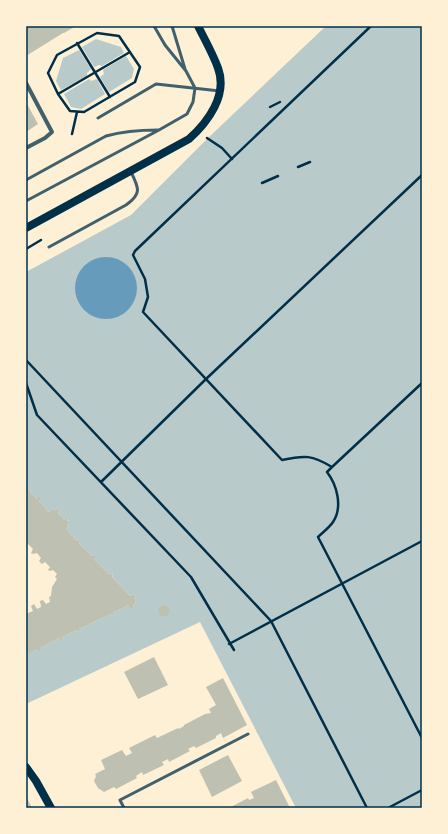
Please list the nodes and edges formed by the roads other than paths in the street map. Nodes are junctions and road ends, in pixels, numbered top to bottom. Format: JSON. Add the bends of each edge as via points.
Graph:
{"nodes":[{"id":1,"x":154,"y":26,"type":"edge"},
{"id":2,"x":172,"y":26,"type":"edge"},
{"id":3,"x":198,"y":26,"type":"edge"},
{"id":4,"x":186,"y":71,"type":"junction"},
{"id":5,"x":26,"y":83,"type":"edge"},
{"id":6,"x":195,"y":88,"type":"junction"},
{"id":7,"x":220,"y":91,"type":"junction"},
{"id":8,"x":98,"y":118,"type":"dead end"},
{"id":9,"x":159,"y":130,"type":"junction"},
{"id":10,"x":26,"y":148,"type":"edge"},
{"id":11,"x":131,"y":172,"type":"junction"},
{"id":12,"x":26,"y":180,"type":"edge"},
{"id":13,"x":26,"y":201,"type":"edge"},
{"id":14,"x":26,"y":228,"type":"edge"},
{"id":15,"x":49,"y":247,"type":"dead end"},
{"id":16,"x":248,"y":734,"type":"dead end"},
{"id":17,"x":26,"y":767,"type":"edge"},
{"id":18,"x":51,"y":808,"type":"edge"},
{"id":19,"x":124,"y":808,"type":"edge"}],
"edges":[{"from":1,"to":4,"type":"lane","via":[[165,45]]},
{"from":2,"to":4,"type":"lane"},
{"from":3,"to":7,"type":"main road","via":[[218,69]]},
{"from":4,"to":6,"type":"lane"},
{"from":5,"to":10,"type":"street","via":[[52,132]]},
{"from":6,"to":7,"type":"lane"},
{"from":6,"to":8,"type":"lane","via":[[156,84]]},
{"from":6,"to":9,"type":"lane","via":[[193,102],[187,114]]},
{"from":7,"to":11,"type":"main road","via":[[212,112],[196,133]]},
{"from":9,"to":12,"type":"lane","via":[[137,130],[106,136]]},
{"from":9,"to":13,"type":"lane"},
{"from":11,"to":14,"type":"main road"},
{"from":11,"to":15,"type":"lane","via":[[138,185],[135,199]]},
{"from":16,"to":19,"type":"lane","via":[[120,800]]},
{"from":17,"to":18,"type":"main road"}]}
